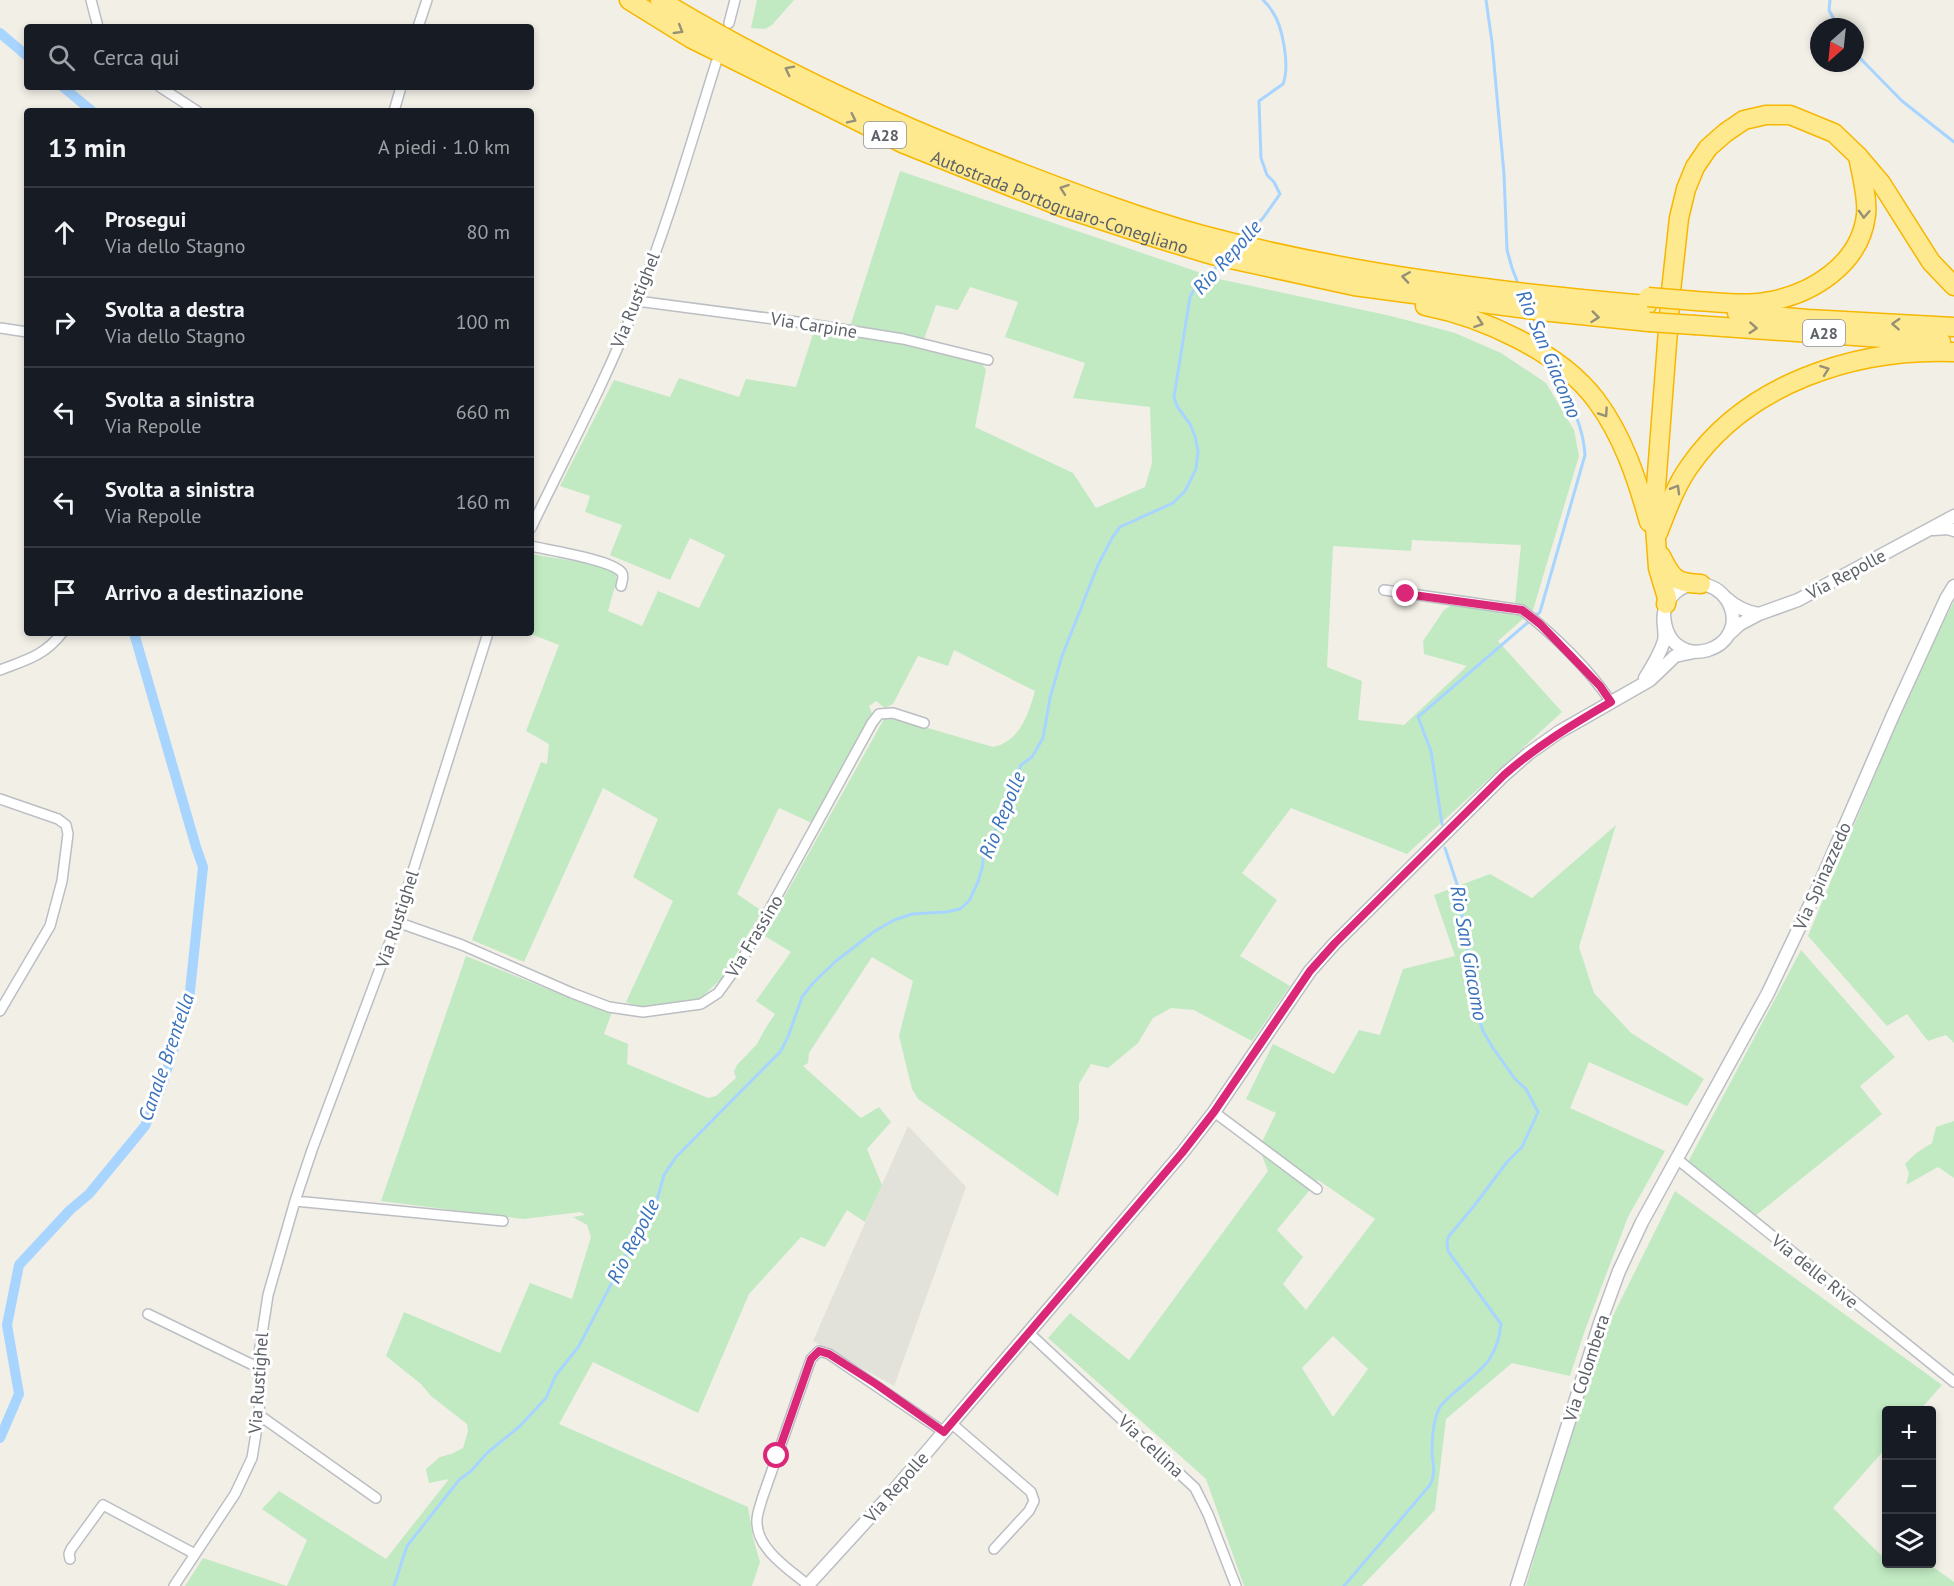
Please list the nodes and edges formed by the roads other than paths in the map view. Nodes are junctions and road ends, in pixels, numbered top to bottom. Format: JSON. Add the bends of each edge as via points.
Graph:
{"nodes":[{"id":1,"x":91,"y":0,"type":"edge"},
{"id":2,"x":426,"y":0,"type":"edge"},
{"id":3,"x":629,"y":0,"type":"edge"},
{"id":4,"x":660,"y":0,"type":"edge"},
{"id":5,"x":735,"y":0,"type":"edge"},
{"id":6,"x":729,"y":23,"type":"dead end"},
{"id":7,"x":97,"y":24,"type":"edge"},
{"id":8,"x":419,"y":24,"type":"edge"},
{"id":9,"x":716,"y":63,"type":"dead end"},
{"id":10,"x":165,"y":90,"type":"edge"},
{"id":11,"x":400,"y":90,"type":"edge"},
{"id":12,"x":192,"y":108,"type":"edge"},
{"id":13,"x":395,"y":108,"type":"edge"},
{"id":14,"x":1858,"y":156,"type":"junction"},
{"id":15,"x":1200,"y":242,"type":"junction"},
{"id":16,"x":1273,"y":263,"type":"junction"},
{"id":17,"x":1954,"y":286,"type":"edge"},
{"id":18,"x":637,"y":301,"type":"junction"},
{"id":19,"x":1540,"y":303,"type":"junction"},
{"id":20,"x":1648,"y":308,"type":"junction"},
{"id":21,"x":1695,"y":312,"type":"junction"},
{"id":22,"x":1954,"y":327,"type":"edge"},
{"id":23,"x":0,"y":328,"type":"edge"},
{"id":24,"x":24,"y":332,"type":"edge"},
{"id":25,"x":1954,"y":343,"type":"edge"},
{"id":26,"x":1954,"y":352,"type":"edge"},
{"id":27,"x":988,"y":360,"type":"dead end"},
{"id":28,"x":1954,"y":516,"type":"edge"},
{"id":29,"x":534,"y":522,"type":"edge"},
{"id":30,"x":1931,"y":529,"type":"junction"},
{"id":31,"x":1954,"y":530,"type":"edge"},
{"id":32,"x":1655,"y":543,"type":"junction"},
{"id":33,"x":534,"y":547,"type":"edge"},
{"id":34,"x":1701,"y":584,"type":"junction"},
{"id":35,"x":621,"y":586,"type":"dead end"},
{"id":36,"x":1954,"y":586,"type":"edge"},
{"id":37,"x":1384,"y":590,"type":"dead end"},
{"id":38,"x":1724,"y":597,"type":"junction"},
{"id":39,"x":1665,"y":609,"type":"junction"},
{"id":40,"x":1759,"y":614,"type":"junction"},
{"id":41,"x":1728,"y":635,"type":"junction"},
{"id":42,"x":60,"y":636,"type":"edge"},
{"id":43,"x":487,"y":636,"type":"edge"},
{"id":44,"x":1694,"y":652,"type":"junction"},
{"id":45,"x":0,"y":670,"type":"edge"},
{"id":46,"x":1639,"y":687,"type":"junction"},
{"id":47,"x":1611,"y":702,"type":"junction"},
{"id":48,"x":924,"y":723,"type":"dead end"},
{"id":49,"x":0,"y":799,"type":"edge"},
{"id":50,"x":397,"y":922,"type":"junction"},
{"id":51,"x":0,"y":1011,"type":"edge"},
{"id":52,"x":1214,"y":1112,"type":"junction"},
{"id":53,"x":1677,"y":1159,"type":"junction"},
{"id":54,"x":1317,"y":1189,"type":"dead end"},
{"id":55,"x":294,"y":1202,"type":"junction"},
{"id":56,"x":503,"y":1221,"type":"dead end"},
{"id":57,"x":148,"y":1314,"type":"dead end"},
{"id":58,"x":1028,"y":1332,"type":"junction"},
{"id":59,"x":257,"y":1367,"type":"junction"},
{"id":60,"x":1954,"y":1382,"type":"edge"},
{"id":61,"x":259,"y":1415,"type":"junction"},
{"id":62,"x":947,"y":1427,"type":"junction"},
{"id":63,"x":376,"y":1498,"type":"dead end"},
{"id":64,"x":994,"y":1549,"type":"dead end"},
{"id":65,"x":195,"y":1554,"type":"junction"},
{"id":66,"x":70,"y":1559,"type":"dead end"},
{"id":67,"x":808,"y":1585,"type":"edge"},
{"id":68,"x":174,"y":1586,"type":"edge"},
{"id":69,"x":1236,"y":1586,"type":"edge"},
{"id":70,"x":1517,"y":1586,"type":"edge"}],
"edges":[{"from":1,"to":7,"type":"street"},
{"from":2,"to":8,"type":"street"},
{"from":3,"to":15,"type":"highway","name":"Autostrada Portogruaro-Conegliano","number":"A28","one_way":true,"via":[[692,39],[904,144],[1064,208]]},
{"from":15,"to":4,"type":"highway","name":"Autostrada Portogruaro-Conegliano","number":"A28","one_way":true,"via":[[909,128],[700,25]]},
{"from":5,"to":6,"type":"street"},
{"from":9,"to":18,"type":"street","name":"Via Rustighel"},
{"from":10,"to":12,"type":"street"},
{"from":11,"to":13,"type":"street"},
{"from":14,"to":17,"type":"highway","via":[[1881,183],[1930,261]]},
{"from":14,"to":21,"type":"highway","one_way":true,"via":[[1866,214],[1852,254],[1837,271],[1808,289],[1765,303]]},
{"from":14,"to":32,"type":"highway","via":[[1834,133],[1811,122],[1790,115],[1766,115],[1744,120],[1725,132],[1695,167],[1678,218],[1654,513]]},
{"from":15,"to":16,"type":"highway","name":"Autostrada Portogruaro-Conegliano","number":"A28"},
{"from":19,"to":16,"type":"highway","name":"Autostrada Portogruaro-Conegliano","number":"A28","one_way":true,"via":[[1506,291],[1351,269]]},
{"from":16,"to":19,"type":"highway","name":"Autostrada Portogruaro-Conegliano","number":"A28","via":[[1354,286],[1513,308]]},
{"from":16,"to":32,"type":"highway","one_way":true,"via":[[1327,288],[1451,313],[1505,332],[1545,354],[1595,398],[1610,421],[1640,488]]},
{"from":18,"to":27,"type":"street","name":"Via Carpine","via":[[903,339]]},
{"from":18,"to":29,"type":"street","name":"Via Rustighel","via":[[595,399]]},
{"from":19,"to":20,"type":"highway","name":"Autostrada Portogruaro-Conegliano","number":"A28","one_way":true},
{"from":19,"to":20,"type":"highway","name":"Autostrada Portogruaro-Conegliano","number":"A28","via":[[1586,300]]},
{"from":20,"to":21,"type":"highway","name":"Autostrada Portogruaro-Conegliano","number":"A28","bridge":true},
{"from":20,"to":21,"type":"highway","bridge":true},
{"from":22,"to":21,"type":"highway","name":"Autostrada Portogruaro-Conegliano","number":"A28","one_way":true},
{"from":21,"to":25,"type":"highway","name":"Autostrada Portogruaro-Conegliano","number":"A28","one_way":true},
{"from":23,"to":24,"type":"street"},
{"from":32,"to":26,"type":"highway","one_way":true,"via":[[1671,498],[1689,467],[1715,435],[1751,406],[1826,368],[1870,358]]},
{"from":28,"to":30,"type":"street","name":"Via Repolle"},
{"from":30,"to":31,"type":"street"},
{"from":30,"to":40,"type":"street","name":"Via Repolle","via":[[1798,600]]},
{"from":32,"to":34,"type":"highway","via":[[1669,573],[1684,583]]},
{"from":32,"to":39,"type":"highway","via":[[1667,598]]},
{"from":33,"to":35,"type":"street","via":[[612,566],[623,575]]},
{"from":34,"to":38,"type":"street"},
{"from":34,"to":39,"type":"street","via":[[1680,588]]},
{"from":36,"to":53,"type":"street","name":"Via Spinazzedo","via":[[1768,993]]},
{"from":37,"to":47,"type":"street","via":[[1522,610],[1600,686]]},
{"from":38,"to":40,"type":"street","via":[[1748,612]]},
{"from":38,"to":41,"type":"street","via":[[1732,615]]},
{"from":39,"to":44,"type":"street","via":[[1668,635]]},
{"from":39,"to":46,"type":"street","name":"Via Repolle","via":[[1664,640]]},
{"from":40,"to":41,"type":"street","name":"Via Repolle"},
{"from":41,"to":44,"type":"street","name":"Via Repolle","via":[[1714,648]]},
{"from":42,"to":45,"type":"street","via":[[41,653]]},
{"from":43,"to":50,"type":"street","name":"Via Rustighel"},
{"from":44,"to":46,"type":"street","name":"Via Repolle","via":[[1675,656]]},
{"from":46,"to":47,"type":"street","name":"Via Repolle"},
{"from":47,"to":52,"type":"street","name":"Via Repolle","via":[[1528,754],[1335,943],[1310,971]]},
{"from":48,"to":50,"type":"street","name":"Via Frassino","via":[[893,713],[879,714],[743,958],[718,993],[701,1004],[643,1012],[609,1007]]},
{"from":49,"to":51,"type":"street","via":[[58,819],[66,825],[68,834],[62,881],[50,926]]},
{"from":50,"to":55,"type":"street","name":"Via Rustighel"},
{"from":52,"to":54,"type":"street"},
{"from":52,"to":58,"type":"street","name":"Via Repolle"},
{"from":53,"to":60,"type":"street","name":"Via delle Rive"},
{"from":53,"to":70,"type":"street","name":"Via Colombera","via":[[1619,1271]]},
{"from":55,"to":56,"type":"street"},
{"from":55,"to":59,"type":"street","name":"Via Rustighel","via":[[266,1301]]},
{"from":57,"to":59,"type":"street"},
{"from":58,"to":62,"type":"street","name":"Via Repolle"},
{"from":58,"to":69,"type":"street","name":"Via Cellina","via":[[1195,1488]]},
{"from":59,"to":61,"type":"street","name":"Via Rustighel"},
{"from":61,"to":63,"type":"street"},
{"from":61,"to":65,"type":"street","name":"Via Rustighel","via":[[252,1458],[235,1494]]},
{"from":62,"to":64,"type":"street","via":[[1031,1492],[1034,1501],[1029,1511]]},
{"from":62,"to":67,"type":"street","name":"Via Repolle"},
{"from":62,"to":67,"type":"street","via":[[829,1354],[819,1351],[811,1359],[756,1522],[767,1548]]},
{"from":65,"to":66,"type":"street","via":[[103,1505],[71,1549]]},
{"from":65,"to":68,"type":"street","name":"Via Rustighel"}]}
